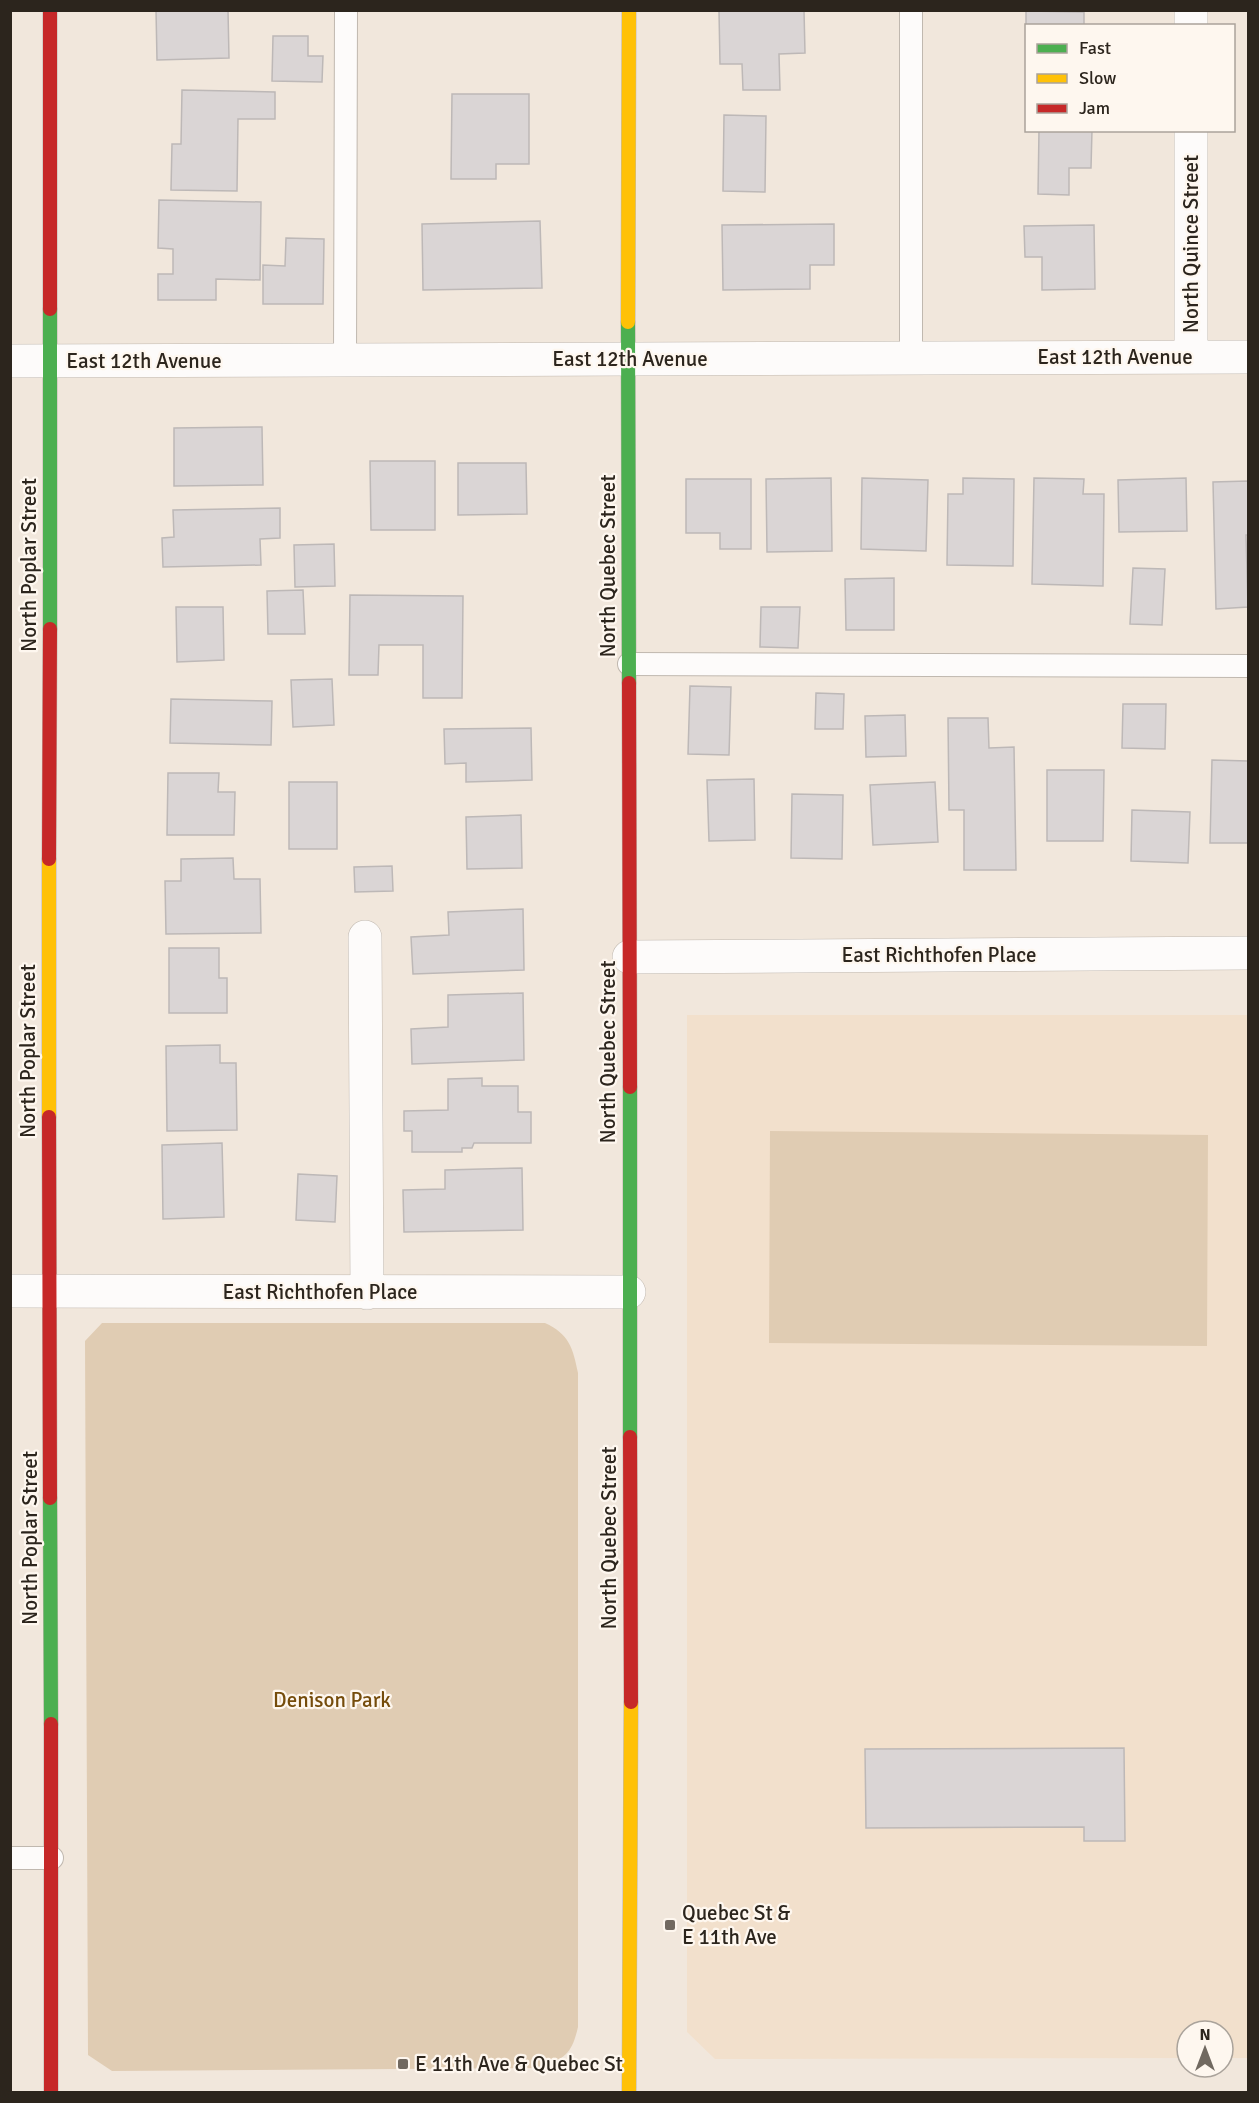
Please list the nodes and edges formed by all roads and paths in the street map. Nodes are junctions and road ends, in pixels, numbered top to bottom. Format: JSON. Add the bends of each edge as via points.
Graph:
{"nodes":[{"id":1,"x":50,"y":10,"type":"edge"},
{"id":2,"x":346,"y":10,"type":"edge"},
{"id":3,"x":629,"y":10,"type":"edge"},
{"id":4,"x":911,"y":10,"type":"edge"},
{"id":5,"x":1191,"y":132,"type":"edge"},
{"id":6,"x":1191,"y":357,"type":"junction"},
{"id":7,"x":1248,"y":357,"type":"edge"},
{"id":8,"x":628,"y":358,"type":"junction"},
{"id":9,"x":911,"y":358,"type":"junction"},
{"id":10,"x":345,"y":360,"type":"junction"},
{"id":11,"x":10,"y":361,"type":"edge"},
{"id":12,"x":50,"y":361,"type":"junction"},
{"id":13,"x":629,"y":663,"type":"junction"},
{"id":14,"x":1248,"y":666,"type":"edge"},
{"id":15,"x":365,"y":937,"type":"dead end"},
{"id":16,"x":1248,"y":952,"type":"edge"},
{"id":17,"x":629,"y":957,"type":"junction"},
{"id":18,"x":10,"y":1291,"type":"edge"},
{"id":19,"x":49,"y":1291,"type":"junction"},
{"id":20,"x":629,"y":1292,"type":"junction"},
{"id":21,"x":367,"y":1293,"type":"junction"},
{"id":22,"x":10,"y":1858,"type":"edge"},
{"id":23,"x":52,"y":1858,"type":"junction"},
{"id":24,"x":51,"y":2092,"type":"edge"},
{"id":25,"x":629,"y":2092,"type":"edge"}],
"edges":[{"from":1,"to":12,"type":"street","name":"North Poplar Street"},
{"from":2,"to":10,"type":"lane"},
{"from":3,"to":8,"type":"street","name":"North Quebec Street"},
{"from":4,"to":9,"type":"lane"},
{"from":5,"to":6,"type":"street","name":"North Quince Street"},
{"from":6,"to":7,"type":"street","name":"East 12th Avenue"},
{"from":6,"to":9,"type":"street","name":"East 12th Avenue"},
{"from":8,"to":9,"type":"street","name":"East 12th Avenue"},
{"from":8,"to":10,"type":"street","name":"East 12th Avenue"},
{"from":8,"to":13,"type":"street","name":"North Quebec Street"},
{"from":10,"to":12,"type":"street","name":"East 12th Avenue"},
{"from":11,"to":12,"type":"street","name":"East 12th Avenue"},
{"from":12,"to":19,"type":"street","name":"North Poplar Street"},
{"from":13,"to":14,"type":"lane"},
{"from":13,"to":17,"type":"street","name":"North Quebec Street"},
{"from":15,"to":21,"type":"street"},
{"from":16,"to":17,"type":"street","name":"East Richthofen Place"},
{"from":17,"to":20,"type":"street","name":"North Quebec Street"},
{"from":18,"to":19,"type":"street","name":"East Richthofen Place"},
{"from":19,"to":21,"type":"street","name":"East Richthofen Place"},
{"from":19,"to":23,"type":"street","name":"North Poplar Street"},
{"from":20,"to":21,"type":"street","name":"East Richthofen Place"},
{"from":20,"to":25,"type":"street","name":"North Quebec Street"},
{"from":22,"to":23,"type":"lane"},
{"from":23,"to":24,"type":"street","name":"North Poplar Street"}]}
